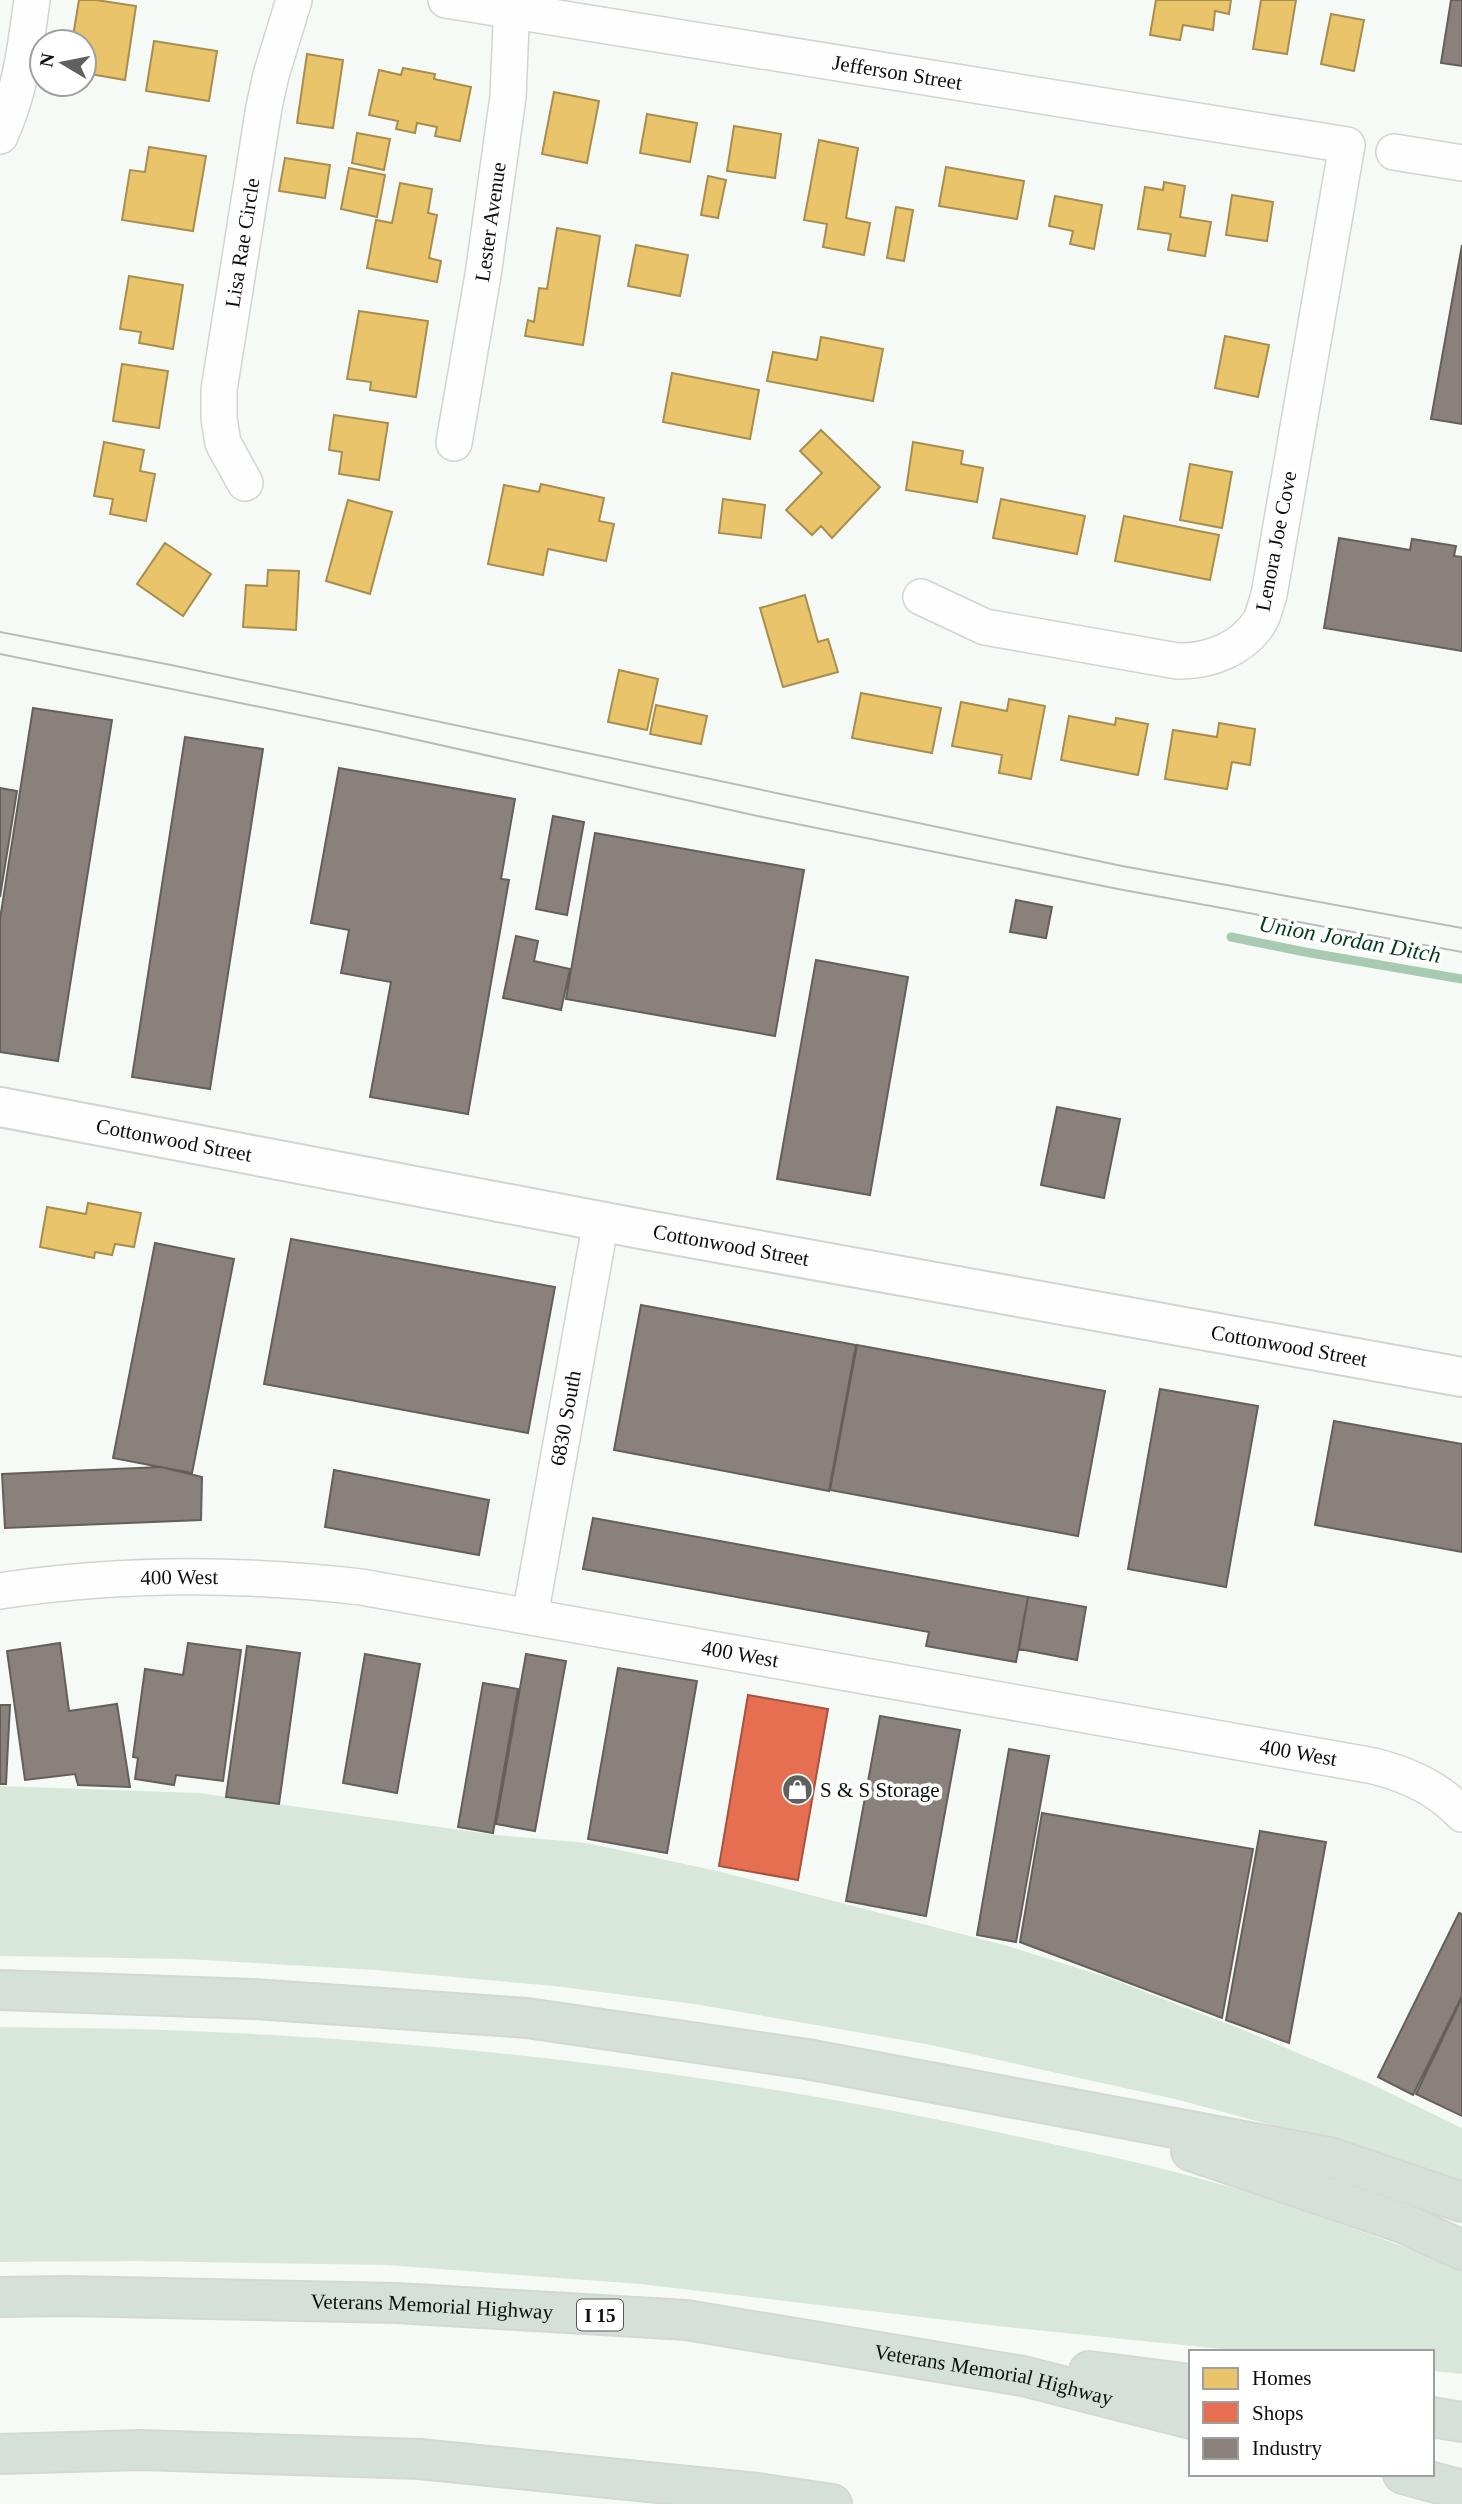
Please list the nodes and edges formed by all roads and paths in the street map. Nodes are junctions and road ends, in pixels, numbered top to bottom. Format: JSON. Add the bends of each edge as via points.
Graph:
{"nodes":[{"id":1,"x":33,"y":0,"type":"edge"},
{"id":2,"x":294,"y":0,"type":"edge"},
{"id":3,"x":446,"y":0,"type":"edge"},
{"id":4,"x":511,"y":6,"type":"edge"},
{"id":5,"x":0,"y":136,"type":"edge"},
{"id":6,"x":1347,"y":145,"type":"joint"},
{"id":7,"x":1394,"y":152,"type":"dead end"},
{"id":8,"x":1462,"y":163,"type":"edge"},
{"id":9,"x":454,"y":443,"type":"dead end"},
{"id":10,"x":245,"y":483,"type":"dead end"},
{"id":11,"x":921,"y":597,"type":"dead end"},
{"id":12,"x":0,"y":1107,"type":"edge"},
{"id":13,"x":601,"y":1221,"type":"junction"},
{"id":14,"x":1462,"y":1377,"type":"edge"},
{"id":15,"x":0,"y":1591,"type":"edge"},
{"id":16,"x":530,"y":1616,"type":"junction"},
{"id":17,"x":1462,"y":1814,"type":"edge"},
{"id":18,"x":0,"y":1990,"type":"edge"},
{"id":19,"x":1043,"y":2102,"type":"junction"},
{"id":20,"x":1462,"y":2202,"type":"edge"},
{"id":21,"x":1462,"y":2250,"type":"edge"},
{"id":22,"x":0,"y":2297,"type":"edge"},
{"id":23,"x":686,"y":2320,"type":"junction"},
{"id":24,"x":1189,"y":2384,"type":"edge"},
{"id":25,"x":1434,"y":2417,"type":"edge"},
{"id":26,"x":1189,"y":2418,"type":"edge"},
{"id":27,"x":1462,"y":2422,"type":"edge"},
{"id":28,"x":15,"y":2454,"type":"edge"},
{"id":29,"x":1410,"y":2476,"type":"edge"},
{"id":30,"x":1462,"y":2490,"type":"edge"},
{"id":31,"x":766,"y":2498,"type":"edge"},
{"id":32,"x":832,"y":2504,"type":"edge"}],
"edges":[{"from":1,"to":5,"type":"street","via":[[13,106]]},
{"from":2,"to":10,"type":"street","name":"Lisa Rae Circle","via":[[264,107],[219,390],[223,443]]},
{"from":3,"to":4,"type":"street","name":"Jefferson Street"},
{"from":4,"to":6,"type":"street","name":"Jefferson Street"},
{"from":4,"to":9,"type":"street","name":"Lester Avenue","via":[[508,97]]},
{"from":6,"to":11,"type":"street","name":"Lenora Joe Cove","via":[[1269,595],[1260,621],[1219,655],[1191,662],[985,627]]},
{"from":7,"to":8,"type":"street"},
{"from":12,"to":13,"type":"street","name":"Cottonwood Street"},
{"from":13,"to":14,"type":"street","name":"Cottonwood Street"},
{"from":13,"to":16,"type":"street","name":"6830 South"},
{"from":15,"to":16,"type":"street","name":"400 West","via":[[83,1580],[305,1581]]},
{"from":16,"to":17,"type":"street","name":"400 West","via":[[1374,1766],[1427,1785]]},
{"from":18,"to":19,"type":"highway","via":[[253,1999],[527,2018],[807,2059]]},
{"from":19,"to":20,"type":"highway","via":[[1329,2157]]},
{"from":19,"to":21,"type":"highway","via":[[1390,2218]]},
{"from":22,"to":23,"type":"highway","name":"Veterans Memorial Highway","number":"I 15","via":[[396,2303]]},
{"from":23,"to":24,"type":"highway"},
{"from":23,"to":26,"type":"highway","name":"Veterans Memorial Highway","number":"I 15","via":[[1023,2376]]},
{"from":25,"to":27,"type":"highway"},
{"from":28,"to":31,"type":"highway","via":[[141,2451],[420,2459]]},
{"from":29,"to":30,"type":"highway"},
{"from":31,"to":32,"type":"highway"}]}
